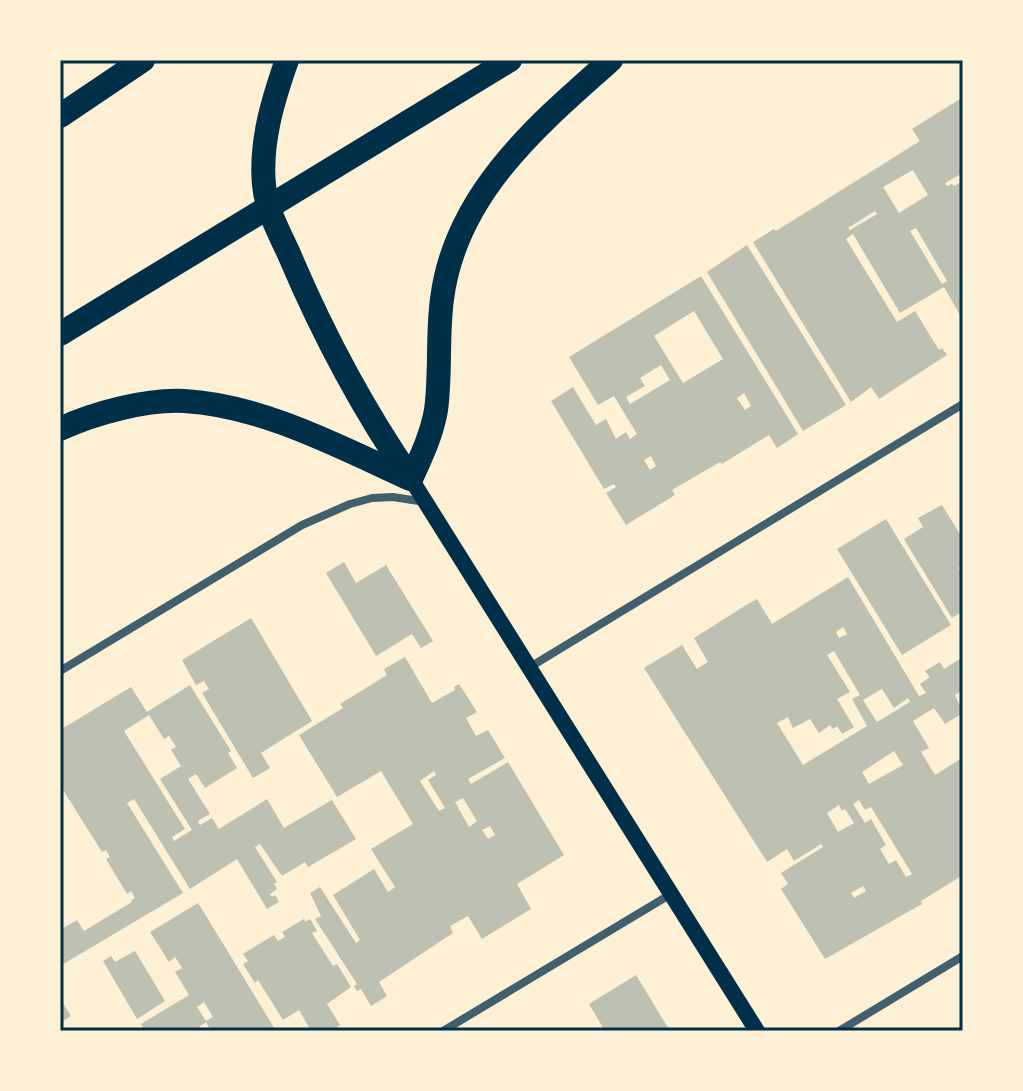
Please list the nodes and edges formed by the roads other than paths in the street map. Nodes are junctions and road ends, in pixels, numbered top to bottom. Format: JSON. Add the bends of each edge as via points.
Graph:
{"nodes":[{"id":1,"x":143,"y":60,"type":"edge"},
{"id":2,"x":287,"y":60,"type":"edge"},
{"id":3,"x":510,"y":60,"type":"edge"},
{"id":4,"x":611,"y":60,"type":"edge"},
{"id":5,"x":60,"y":116,"type":"edge"},
{"id":6,"x":269,"y":207,"type":"junction"},
{"id":7,"x":60,"y":334,"type":"edge"},
{"id":8,"x":963,"y":404,"type":"edge"},
{"id":9,"x":60,"y":429,"type":"edge"},
{"id":10,"x":411,"y":479,"type":"junction"},
{"id":11,"x":425,"y":502,"type":"junction"},
{"id":12,"x":529,"y":667,"type":"junction"},
{"id":13,"x":60,"y":671,"type":"edge"},
{"id":14,"x":671,"y":894,"type":"junction"},
{"id":15,"x":963,"y":956,"type":"edge"},
{"id":16,"x":443,"y":1031,"type":"edge"},
{"id":17,"x":757,"y":1031,"type":"edge"},
{"id":18,"x":839,"y":1031,"type":"edge"}],
"edges":[{"from":1,"to":5,"type":"highway"},
{"from":2,"to":6,"type":"highway","via":[[263,152]]},
{"from":3,"to":6,"type":"highway"},
{"from":4,"to":10,"type":"highway","via":[[505,160],[469,212],[442,299],[436,409]]},
{"from":6,"to":7,"type":"highway"},
{"from":6,"to":10,"type":"highway","via":[[342,368]]},
{"from":8,"to":12,"type":"street"},
{"from":9,"to":10,"type":"highway","via":[[124,408],[183,401],[300,429]]},
{"from":10,"to":11,"type":"main road"},
{"from":11,"to":12,"type":"main road"},
{"from":11,"to":13,"type":"street","via":[[372,498],[302,525]]},
{"from":12,"to":14,"type":"main road"},
{"from":14,"to":16,"type":"street"},
{"from":14,"to":17,"type":"main road"},
{"from":15,"to":18,"type":"street"}]}
